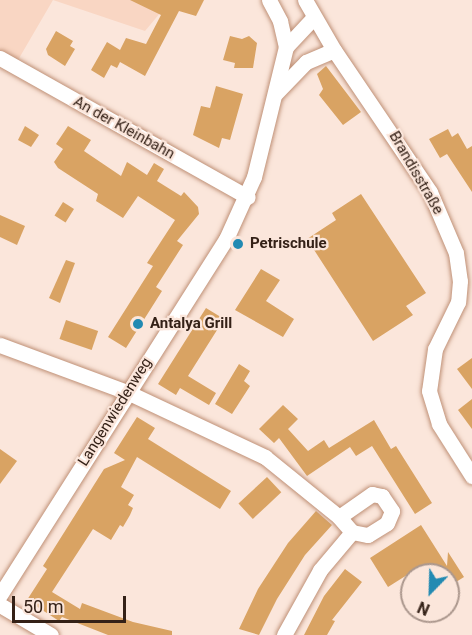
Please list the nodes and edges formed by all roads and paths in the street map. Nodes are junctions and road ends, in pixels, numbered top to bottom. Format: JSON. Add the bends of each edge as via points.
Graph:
{"nodes":[{"id":1,"x":269,"y":0,"type":"edge"},
{"id":2,"x":305,"y":0,"type":"edge"},
{"id":3,"x":314,"y":17,"type":"junction"},
{"id":4,"x":286,"y":47,"type":"junction"},
{"id":5,"x":334,"y":50,"type":"junction"},
{"id":6,"x":0,"y":58,"type":"edge"},
{"id":7,"x":276,"y":93,"type":"junction"},
{"id":8,"x":248,"y":197,"type":"junction"},
{"id":9,"x":0,"y":345,"type":"edge"},
{"id":10,"x":127,"y":392,"type":"junction"},
{"id":11,"x":472,"y":476,"type":"edge"},
{"id":12,"x":339,"y":517,"type":"junction"},
{"id":13,"x":352,"y":532,"type":"junction"},
{"id":14,"x":0,"y":595,"type":"edge"},
{"id":15,"x":0,"y":605,"type":"edge"},
{"id":16,"x":51,"y":635,"type":"edge"},
{"id":17,"x":284,"y":635,"type":"edge"}],
"edges":[{"from":1,"to":4,"type":"street","via":[[280,21]]},
{"from":2,"to":3,"type":"street"},
{"from":3,"to":4,"type":"street","name":"Langenwiedenweg"},
{"from":3,"to":5,"type":"street","name":"Brandisstraße"},
{"from":4,"to":7,"type":"street","name":"Langenwiedenweg","via":[[278,69]]},
{"from":5,"to":7,"type":"street","name":"Langenwiedenweg","via":[[306,62]]},
{"from":5,"to":11,"type":"street","name":"Brandisstraße","via":[[430,192],[456,253],[458,302],[435,349],[429,391],[439,424]]},
{"from":6,"to":8,"type":"street","name":"An der Kleinbahn"},
{"from":7,"to":8,"type":"street","name":"Langenwiedenweg"},
{"from":8,"to":10,"type":"street","name":"Langenwiedenweg","via":[[226,239]]},
{"from":9,"to":10,"type":"street"},
{"from":10,"to":12,"type":"street","via":[[266,457]]},
{"from":10,"to":14,"type":"street","name":"Langenwiedenweg"},
{"from":12,"to":13,"type":"street"},
{"from":12,"to":13,"type":"street","via":[[365,496],[382,496],[392,511],[391,519],[369,535]]},
{"from":13,"to":17,"type":"street","via":[[320,570]]},
{"from":15,"to":16,"type":"street"}]}
